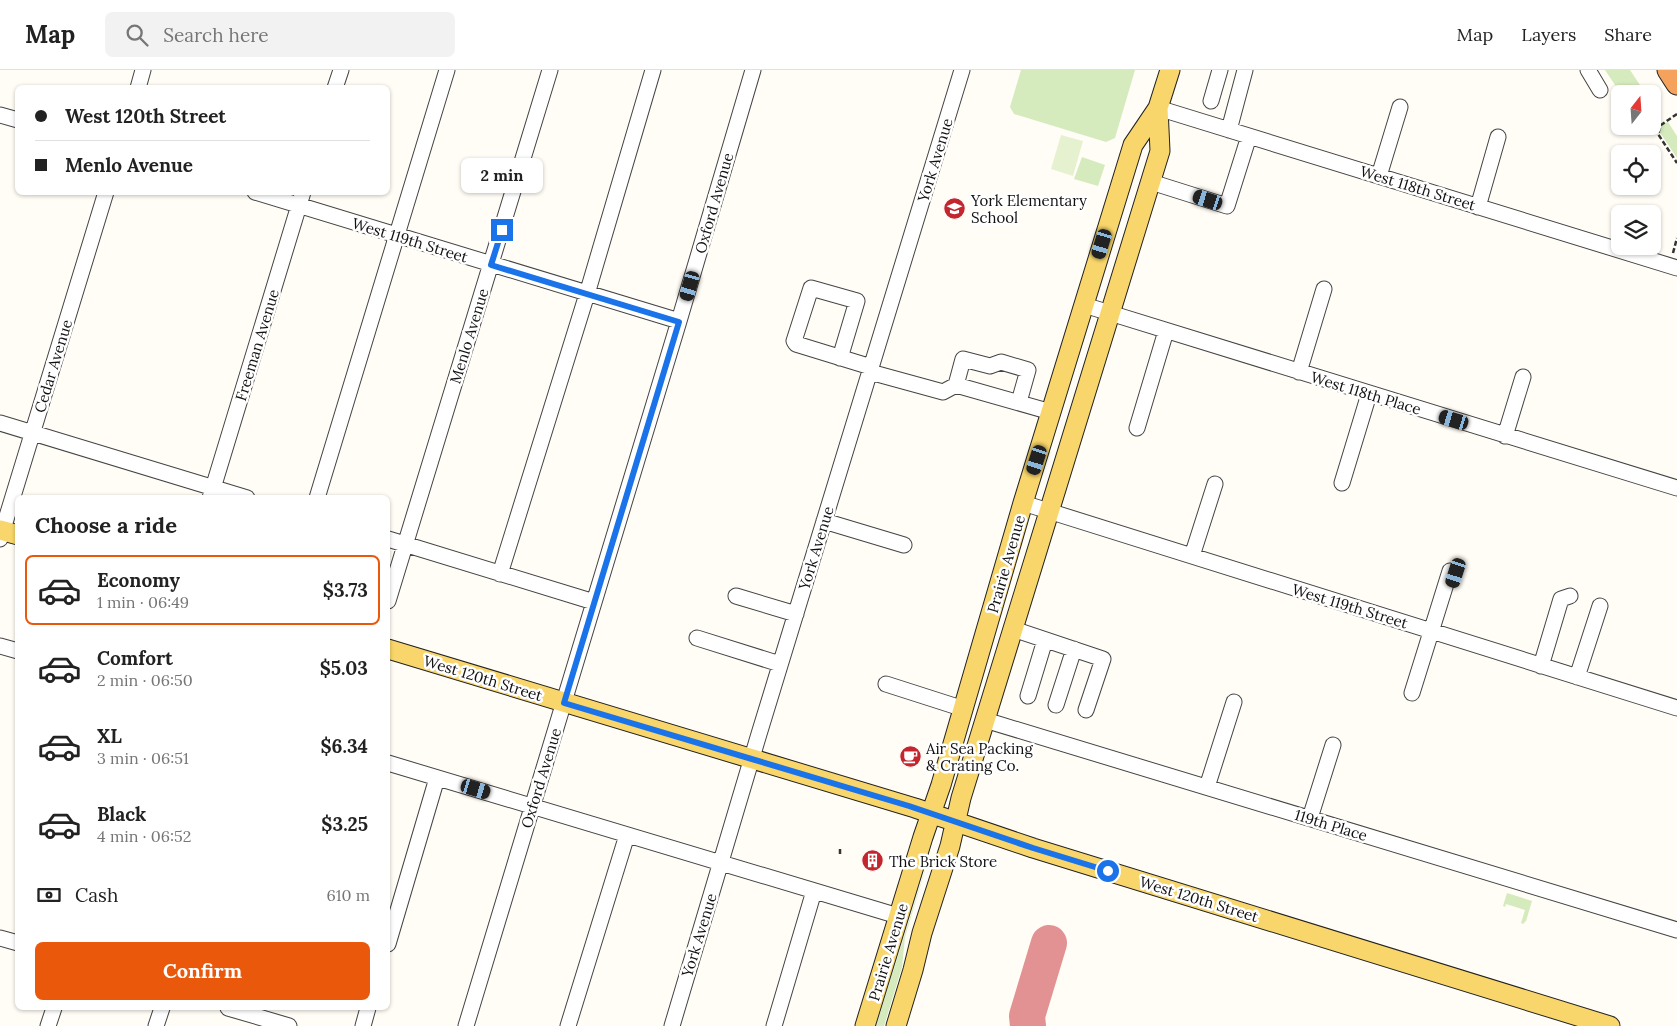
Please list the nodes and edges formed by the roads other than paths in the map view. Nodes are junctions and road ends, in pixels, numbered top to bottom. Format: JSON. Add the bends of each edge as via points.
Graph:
{"nodes":[{"id":1,"x":143,"y":70,"type":"edge"},
{"id":2,"x":341,"y":70,"type":"edge"},
{"id":3,"x":447,"y":70,"type":"edge"},
{"id":4,"x":550,"y":70,"type":"edge"},
{"id":5,"x":653,"y":70,"type":"edge"},
{"id":6,"x":753,"y":70,"type":"edge"},
{"id":7,"x":962,"y":70,"type":"edge"},
{"id":8,"x":1170,"y":70,"type":"edge"},
{"id":9,"x":1220,"y":70,"type":"edge"},
{"id":10,"x":1245,"y":70,"type":"edge"},
{"id":11,"x":1588,"y":70,"type":"edge"},
{"id":12,"x":1668,"y":70,"type":"edge"},
{"id":13,"x":1677,"y":84,"type":"edge"},
{"id":14,"x":139,"y":85,"type":"edge"},
{"id":15,"x":336,"y":85,"type":"edge"},
{"id":16,"x":1600,"y":90,"type":"dead end"},
{"id":17,"x":1211,"y":101,"type":"dead end"},
{"id":18,"x":1400,"y":107,"type":"dead end"},
{"id":19,"x":1158,"y":108,"type":"junction"},
{"id":20,"x":0,"y":115,"type":"edge"},
{"id":21,"x":15,"y":119,"type":"edge"},
{"id":22,"x":1228,"y":130,"type":"junction"},
{"id":23,"x":1249,"y":136,"type":"junction"},
{"id":24,"x":1498,"y":137,"type":"dead end"},
{"id":25,"x":1379,"y":176,"type":"junction"},
{"id":26,"x":1151,"y":182,"type":"junction"},
{"id":27,"x":105,"y":195,"type":"edge"},
{"id":28,"x":275,"y":195,"type":"edge"},
{"id":29,"x":301,"y":199,"type":"edge"},
{"id":30,"x":1478,"y":207,"type":"junction"},
{"id":31,"x":396,"y":236,"type":"junction"},
{"id":32,"x":491,"y":265,"type":"junction"},
{"id":33,"x":1677,"y":268,"type":"edge"},
{"id":34,"x":1324,"y":289,"type":"dead end"},
{"id":35,"x":587,"y":294,"type":"junction"},
{"id":36,"x":1084,"y":305,"type":"junction"},
{"id":37,"x":1110,"y":313,"type":"junction"},
{"id":38,"x":679,"y":322,"type":"junction"},
{"id":39,"x":1166,"y":331,"type":"junction"},
{"id":40,"x":840,"y":358,"type":"junction"},
{"id":41,"x":870,"y":370,"type":"junction"},
{"id":42,"x":1299,"y":372,"type":"junction"},
{"id":43,"x":1523,"y":377,"type":"dead end"},
{"id":44,"x":956,"y":385,"type":"junction"},
{"id":45,"x":1369,"y":394,"type":"junction"},
{"id":46,"x":1019,"y":402,"type":"junction"},
{"id":47,"x":1051,"y":412,"type":"junction"},
{"id":48,"x":0,"y":423,"type":"edge"},
{"id":49,"x":1137,"y":428,"type":"dead end"},
{"id":50,"x":33,"y":433,"type":"junction"},
{"id":51,"x":1505,"y":436,"type":"junction"},
{"id":52,"x":1342,"y":483,"type":"dead end"},
{"id":53,"x":1215,"y":484,"type":"dead end"},
{"id":54,"x":1677,"y":488,"type":"edge"},
{"id":55,"x":211,"y":492,"type":"edge"},
{"id":56,"x":16,"y":495,"type":"edge"},
{"id":57,"x":229,"y":495,"type":"edge"},
{"id":58,"x":318,"y":495,"type":"edge"},
{"id":59,"x":15,"y":498,"type":"edge"},
{"id":60,"x":1023,"y":504,"type":"junction"},
{"id":61,"x":1049,"y":512,"type":"junction"},
{"id":62,"x":824,"y":521,"type":"junction"},
{"id":63,"x":5,"y":534,"type":"edge"},
{"id":64,"x":390,"y":540,"type":"edge"},
{"id":65,"x":405,"y":544,"type":"junction"},
{"id":66,"x":904,"y":544,"type":"dead end"},
{"id":67,"x":1192,"y":556,"type":"junction"},
{"id":68,"x":1453,"y":572,"type":"dead end"},
{"id":69,"x":500,"y":574,"type":"junction"},
{"id":70,"x":390,"y":594,"type":"edge"},
{"id":71,"x":736,"y":596,"type":"dead end"},
{"id":72,"x":1570,"y":596,"type":"dead end"},
{"id":73,"x":594,"y":602,"type":"junction"},
{"id":74,"x":1600,"y":606,"type":"dead end"},
{"id":75,"x":796,"y":614,"type":"junction"},
{"id":76,"x":1013,"y":628,"type":"junction"},
{"id":77,"x":1434,"y":632,"type":"junction"},
{"id":78,"x":697,"y":638,"type":"dead end"},
{"id":79,"x":1045,"y":640,"type":"junction"},
{"id":80,"x":0,"y":646,"type":"edge"},
{"id":81,"x":1074,"y":649,"type":"junction"},
{"id":82,"x":15,"y":650,"type":"edge"},
{"id":83,"x":390,"y":650,"type":"edge"},
{"id":84,"x":780,"y":664,"type":"junction"},
{"id":85,"x":1541,"y":666,"type":"junction"},
{"id":86,"x":1577,"y":677,"type":"junction"},
{"id":87,"x":886,"y":684,"type":"dead end"},
{"id":88,"x":1412,"y":693,"type":"dead end"},
{"id":89,"x":1028,"y":696,"type":"dead end"},
{"id":90,"x":1234,"y":702,"type":"dead end"},
{"id":91,"x":564,"y":703,"type":"junction"},
{"id":92,"x":1056,"y":705,"type":"dead end"},
{"id":93,"x":1677,"y":708,"type":"edge"},
{"id":94,"x":964,"y":709,"type":"junction"},
{"id":95,"x":1086,"y":710,"type":"dead end"},
{"id":96,"x":985,"y":720,"type":"junction"},
{"id":97,"x":1333,"y":745,"type":"dead end"},
{"id":98,"x":752,"y":758,"type":"junction"},
{"id":99,"x":390,"y":764,"type":"edge"},
{"id":100,"x":438,"y":778,"type":"junction"},
{"id":101,"x":1208,"y":787,"type":"junction"},
{"id":102,"x":532,"y":807,"type":"junction"},
{"id":103,"x":930,"y":814,"type":"junction"},
{"id":104,"x":1310,"y":818,"type":"junction"},
{"id":105,"x":954,"y":822,"type":"junction"},
{"id":106,"x":626,"y":835,"type":"junction"},
{"id":107,"x":721,"y":864,"type":"junction"},
{"id":108,"x":814,"y":890,"type":"junction"},
{"id":109,"x":898,"y":916,"type":"junction"},
{"id":110,"x":1677,"y":930,"type":"edge"},
{"id":111,"x":390,"y":937,"type":"edge"},
{"id":112,"x":0,"y":938,"type":"edge"},
{"id":113,"x":15,"y":942,"type":"edge"},
{"id":114,"x":53,"y":1010,"type":"edge"},
{"id":115,"x":161,"y":1010,"type":"edge"},
{"id":116,"x":236,"y":1010,"type":"edge"},
{"id":117,"x":367,"y":1010,"type":"edge"},
{"id":118,"x":263,"y":1017,"type":"edge"},
{"id":119,"x":48,"y":1026,"type":"edge"},
{"id":120,"x":156,"y":1026,"type":"edge"},
{"id":121,"x":289,"y":1026,"type":"edge"},
{"id":122,"x":363,"y":1026,"type":"edge"},
{"id":123,"x":466,"y":1026,"type":"edge"},
{"id":124,"x":568,"y":1026,"type":"edge"},
{"id":125,"x":672,"y":1026,"type":"edge"},
{"id":126,"x":774,"y":1026,"type":"edge"},
{"id":127,"x":865,"y":1026,"type":"edge"},
{"id":128,"x":896,"y":1026,"type":"edge"},
{"id":129,"x":1610,"y":1026,"type":"edge"}],
"edges":[{"from":1,"to":14,"type":"street"},
{"from":2,"to":15,"type":"street"},
{"from":3,"to":31,"type":"street"},
{"from":4,"to":32,"type":"street","name":"Menlo Avenue"},
{"from":5,"to":35,"type":"street"},
{"from":6,"to":38,"type":"street","name":"Oxford Avenue"},
{"from":7,"to":41,"type":"street","name":"York Avenue"},
{"from":8,"to":19,"type":"main road","name":"Prairie Avenue"},
{"from":9,"to":17,"type":"street"},
{"from":10,"to":22,"type":"street"},
{"from":11,"to":16,"type":"street"},
{"from":12,"to":13,"type":"highway"},
{"from":18,"to":25,"type":"street"},
{"from":19,"to":22,"type":"street","name":"West 118th Street"},
{"from":19,"to":26,"type":"main road","name":"Prairie Avenue","via":[[1160,151]]},
{"from":19,"to":36,"type":"main road","name":"Prairie Avenue","via":[[1133,146]]},
{"from":20,"to":21,"type":"street"},
{"from":22,"to":23,"type":"street","name":"West 118th Street"},
{"from":23,"to":25,"type":"street","name":"West 118th Street"},
{"from":23,"to":26,"type":"street","via":[[1227,206]]},
{"from":24,"to":30,"type":"street"},
{"from":25,"to":30,"type":"street","name":"West 118th Street"},
{"from":26,"to":37,"type":"main road","name":"Prairie Avenue"},
{"from":27,"to":50,"type":"street","name":"Cedar Avenue"},
{"from":28,"to":29,"type":"street","name":"West 119th Street"},
{"from":29,"to":31,"type":"street","name":"West 119th Street"},
{"from":29,"to":55,"type":"street","name":"Freeman Avenue"},
{"from":30,"to":33,"type":"street","name":"West 118th Street"},
{"from":31,"to":32,"type":"street","name":"West 119th Street"},
{"from":31,"to":58,"type":"street"},
{"from":32,"to":35,"type":"street","name":"West 119th Street"},
{"from":32,"to":65,"type":"street","name":"Menlo Avenue"},
{"from":34,"to":42,"type":"street"},
{"from":35,"to":38,"type":"street","name":"West 119th Street"},
{"from":35,"to":69,"type":"street"},
{"from":36,"to":37,"type":"street","name":"West 118th Place"},
{"from":36,"to":47,"type":"main road","name":"Prairie Avenue"},
{"from":37,"to":39,"type":"street","name":"West 118th Place"},
{"from":37,"to":61,"type":"main road","name":"Prairie Avenue"},
{"from":38,"to":73,"type":"street","name":"Oxford Avenue"},
{"from":39,"to":42,"type":"street","name":"West 118th Place"},
{"from":39,"to":49,"type":"street"},
{"from":40,"to":40,"type":"street","via":[[794,341],[811,288],[857,301]]},
{"from":40,"to":41,"type":"street"},
{"from":41,"to":44,"type":"street","via":[[943,392]]},
{"from":41,"to":62,"type":"street","name":"York Avenue"},
{"from":42,"to":45,"type":"street","name":"West 118th Place"},
{"from":43,"to":51,"type":"street"},
{"from":44,"to":46,"type":"street"},
{"from":44,"to":46,"type":"street","via":[[963,359],[990,366],[1001,362],[1028,370]]},
{"from":45,"to":51,"type":"street","name":"West 118th Place"},
{"from":45,"to":52,"type":"street"},
{"from":46,"to":47,"type":"street"},
{"from":47,"to":60,"type":"main road","name":"Prairie Avenue"},
{"from":48,"to":50,"type":"street"},
{"from":50,"to":55,"type":"street"},
{"from":50,"to":56,"type":"street","name":"Cedar Avenue"},
{"from":51,"to":54,"type":"street","name":"West 118th Place"},
{"from":53,"to":67,"type":"street"},
{"from":55,"to":57,"type":"street"},
{"from":59,"to":63,"type":"street","name":"Cedar Avenue"},
{"from":60,"to":61,"type":"street","name":"West 119th Street"},
{"from":60,"to":94,"type":"main road","name":"Prairie Avenue"},
{"from":61,"to":67,"type":"street","name":"West 119th Street"},
{"from":61,"to":76,"type":"main road","name":"Prairie Avenue"},
{"from":62,"to":66,"type":"street"},
{"from":62,"to":75,"type":"street","name":"York Avenue"},
{"from":64,"to":65,"type":"street"},
{"from":65,"to":69,"type":"street"},
{"from":65,"to":70,"type":"street","name":"Menlo Avenue"},
{"from":67,"to":77,"type":"street","name":"West 119th Street"},
{"from":68,"to":77,"type":"street"},
{"from":69,"to":73,"type":"street"},
{"from":71,"to":75,"type":"street"},
{"from":72,"to":85,"type":"street","via":[[1561,599]]},
{"from":73,"to":91,"type":"street","name":"Oxford Avenue"},
{"from":74,"to":86,"type":"street"},
{"from":75,"to":84,"type":"street","name":"York Avenue"},
{"from":76,"to":79,"type":"street"},
{"from":76,"to":96,"type":"main road","name":"Prairie Avenue"},
{"from":77,"to":85,"type":"street","name":"West 119th Street"},
{"from":77,"to":88,"type":"street"},
{"from":78,"to":84,"type":"street"},
{"from":79,"to":81,"type":"street"},
{"from":79,"to":89,"type":"street"},
{"from":80,"to":82,"type":"street"},
{"from":81,"to":92,"type":"street"},
{"from":81,"to":95,"type":"street","via":[[1103,659]]},
{"from":83,"to":91,"type":"main road","name":"West 120th Street"},
{"from":84,"to":98,"type":"street","name":"York Avenue"},
{"from":85,"to":86,"type":"street","name":"West 119th Street"},
{"from":86,"to":93,"type":"street","name":"West 119th Street"},
{"from":87,"to":94,"type":"street"},
{"from":90,"to":101,"type":"street"},
{"from":91,"to":98,"type":"main road","name":"West 120th Street"},
{"from":91,"to":102,"type":"street","name":"Oxford Avenue"},
{"from":94,"to":103,"type":"main road","name":"Prairie Avenue"},
{"from":96,"to":101,"type":"street","name":"119th Place"},
{"from":96,"to":105,"type":"main road","name":"Prairie Avenue"},
{"from":97,"to":104,"type":"street"},
{"from":98,"to":103,"type":"main road","name":"West 120th Street"},
{"from":98,"to":107,"type":"street","name":"York Avenue"},
{"from":99,"to":100,"type":"street"},
{"from":100,"to":102,"type":"street"},
{"from":100,"to":111,"type":"street"},
{"from":101,"to":104,"type":"street","name":"119th Place"},
{"from":102,"to":106,"type":"street"},
{"from":102,"to":123,"type":"street","name":"Oxford Avenue"},
{"from":103,"to":105,"type":"main road","name":"West 120th Street"},
{"from":103,"to":109,"type":"main road","name":"Prairie Avenue"},
{"from":104,"to":110,"type":"street","name":"119th Place"},
{"from":105,"to":128,"type":"main road","name":"Prairie Avenue","via":[[950,846]]},
{"from":105,"to":129,"type":"main road","name":"West 120th Street"},
{"from":106,"to":107,"type":"street"},
{"from":106,"to":124,"type":"street"},
{"from":107,"to":108,"type":"street"},
{"from":107,"to":125,"type":"street","name":"York Avenue"},
{"from":108,"to":109,"type":"street"},
{"from":108,"to":126,"type":"street"},
{"from":109,"to":127,"type":"main road","name":"Prairie Avenue"},
{"from":112,"to":113,"type":"street"},
{"from":114,"to":119,"type":"street"},
{"from":115,"to":120,"type":"street"},
{"from":116,"to":118,"type":"street"},
{"from":117,"to":122,"type":"street"},
{"from":118,"to":121,"type":"street"}]}
